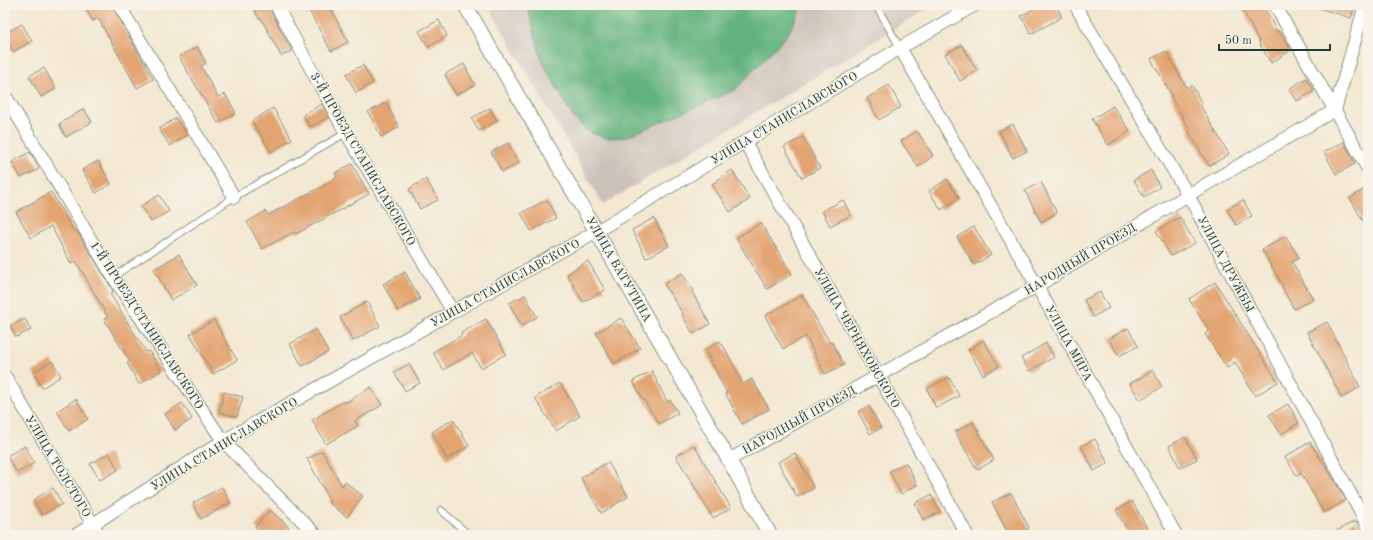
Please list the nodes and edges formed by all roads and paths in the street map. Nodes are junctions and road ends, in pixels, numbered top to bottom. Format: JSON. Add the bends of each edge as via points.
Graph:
{"nodes":[{"id":1,"x":119,"y":5,"type":"edge"},
{"id":2,"x":276,"y":5,"type":"edge"},
{"id":3,"x":466,"y":5,"type":"edge"},
{"id":4,"x":876,"y":5,"type":"edge"},
{"id":5,"x":975,"y":5,"type":"edge"},
{"id":6,"x":1075,"y":5,"type":"edge"},
{"id":7,"x":1275,"y":5,"type":"edge"},
{"id":8,"x":1365,"y":5,"type":"edge"},
{"id":9,"x":900,"y":48,"type":"junction"},
{"id":10,"x":5,"y":96,"type":"edge"},
{"id":11,"x":1335,"y":110,"type":"junction"},
{"id":12,"x":346,"y":133,"type":"junction"},
{"id":13,"x":744,"y":142,"type":"junction"},
{"id":14,"x":1368,"y":169,"type":"edge"},
{"id":15,"x":1188,"y":195,"type":"junction"},
{"id":16,"x":234,"y":197,"type":"junction"},
{"id":17,"x":596,"y":231,"type":"junction"},
{"id":18,"x":113,"y":277,"type":"junction"},
{"id":19,"x":1037,"y":286,"type":"junction"},
{"id":20,"x":453,"y":312,"type":"junction"},
{"id":21,"x":5,"y":376,"type":"edge"},
{"id":22,"x":878,"y":376,"type":"junction"},
{"id":23,"x":223,"y":441,"type":"junction"},
{"id":24,"x":729,"y":460,"type":"junction"},
{"id":25,"x":441,"y":510,"type":"dead end"},
{"id":26,"x":92,"y":524,"type":"junction"},
{"id":27,"x":1368,"y":526,"type":"edge"},
{"id":28,"x":76,"y":535,"type":"edge"},
{"id":29,"x":98,"y":535,"type":"edge"},
{"id":30,"x":316,"y":535,"type":"edge"},
{"id":31,"x":469,"y":535,"type":"edge"},
{"id":32,"x":770,"y":535,"type":"edge"},
{"id":33,"x":967,"y":535,"type":"edge"},
{"id":34,"x":1176,"y":535,"type":"edge"}],
"edges":[{"from":1,"to":16,"type":"street"},
{"from":2,"to":12,"type":"street","name":"3-Й ПРОЕЗД СТАНИСЛАВСКОГО"},
{"from":3,"to":17,"type":"street","name":"УЛИЦА ВАТУТИНА"},
{"from":4,"to":9,"type":"lane"},
{"from":5,"to":9,"type":"street","name":"УЛИЦА СТАНИСЛАВСКОГО"},
{"from":6,"to":15,"type":"street","name":"УЛИЦА ДРУЖБЫ"},
{"from":7,"to":11,"type":"street"},
{"from":8,"to":11,"type":"street"},
{"from":9,"to":13,"type":"street","name":"УЛИЦА СТАНИСЛАВСКОГО"},
{"from":9,"to":19,"type":"street","name":"УЛИЦА МИРА"},
{"from":10,"to":18,"type":"street","name":"1-Й ПРОЕЗД СТАНИСЛАВСКОГО"},
{"from":11,"to":14,"type":"street"},
{"from":11,"to":15,"type":"street","name":"НАРОДНЫЙ ПРОЕЗД"},
{"from":12,"to":16,"type":"lane"},
{"from":12,"to":20,"type":"street","name":"3-Й ПРОЕЗД СТАНИСЛАВСКОГО"},
{"from":13,"to":17,"type":"street","name":"УЛИЦА СТАНИСЛАВСКОГО"},
{"from":13,"to":22,"type":"street","name":"УЛИЦА ЧЕРНЯХОВСКОГО"},
{"from":15,"to":19,"type":"street","name":"НАРОДНЫЙ ПРОЕЗД"},
{"from":15,"to":27,"type":"street","name":"УЛИЦА ДРУЖБЫ"},
{"from":16,"to":18,"type":"lane"},
{"from":17,"to":20,"type":"street","name":"УЛИЦА СТАНИСЛАВСКОГО"},
{"from":17,"to":24,"type":"street","name":"УЛИЦА ВАТУТИНА"},
{"from":18,"to":23,"type":"street","name":"1-Й ПРОЕЗД СТАНИСЛАВСКОГО"},
{"from":19,"to":22,"type":"street","name":"НАРОДНЫЙ ПРОЕЗД"},
{"from":19,"to":34,"type":"street","name":"УЛИЦА МИРА"},
{"from":20,"to":23,"type":"street","name":"УЛИЦА СТАНИСЛАВСКОГО"},
{"from":21,"to":26,"type":"street","name":"УЛИЦА ТОЛСТОГО"},
{"from":22,"to":24,"type":"street","name":"НАРОДНЫЙ ПРОЕЗД"},
{"from":22,"to":33,"type":"street","name":"УЛИЦА ЧЕРНЯХОВСКОГО"},
{"from":23,"to":26,"type":"street","name":"УЛИЦА СТАНИСЛАВСКОГО"},
{"from":23,"to":30,"type":"street","name":"1-Й ПРОЕЗД СТАНИСЛАВСКОГО"},
{"from":24,"to":32,"type":"street","name":"УЛИЦА ВАТУТИНА"},
{"from":25,"to":31,"type":"lane"},
{"from":26,"to":28,"type":"street","name":"УЛИЦА СТАНИСЛАВСКОГО"},
{"from":26,"to":29,"type":"street","name":"УЛИЦА ТОЛСТОГО"}]}
